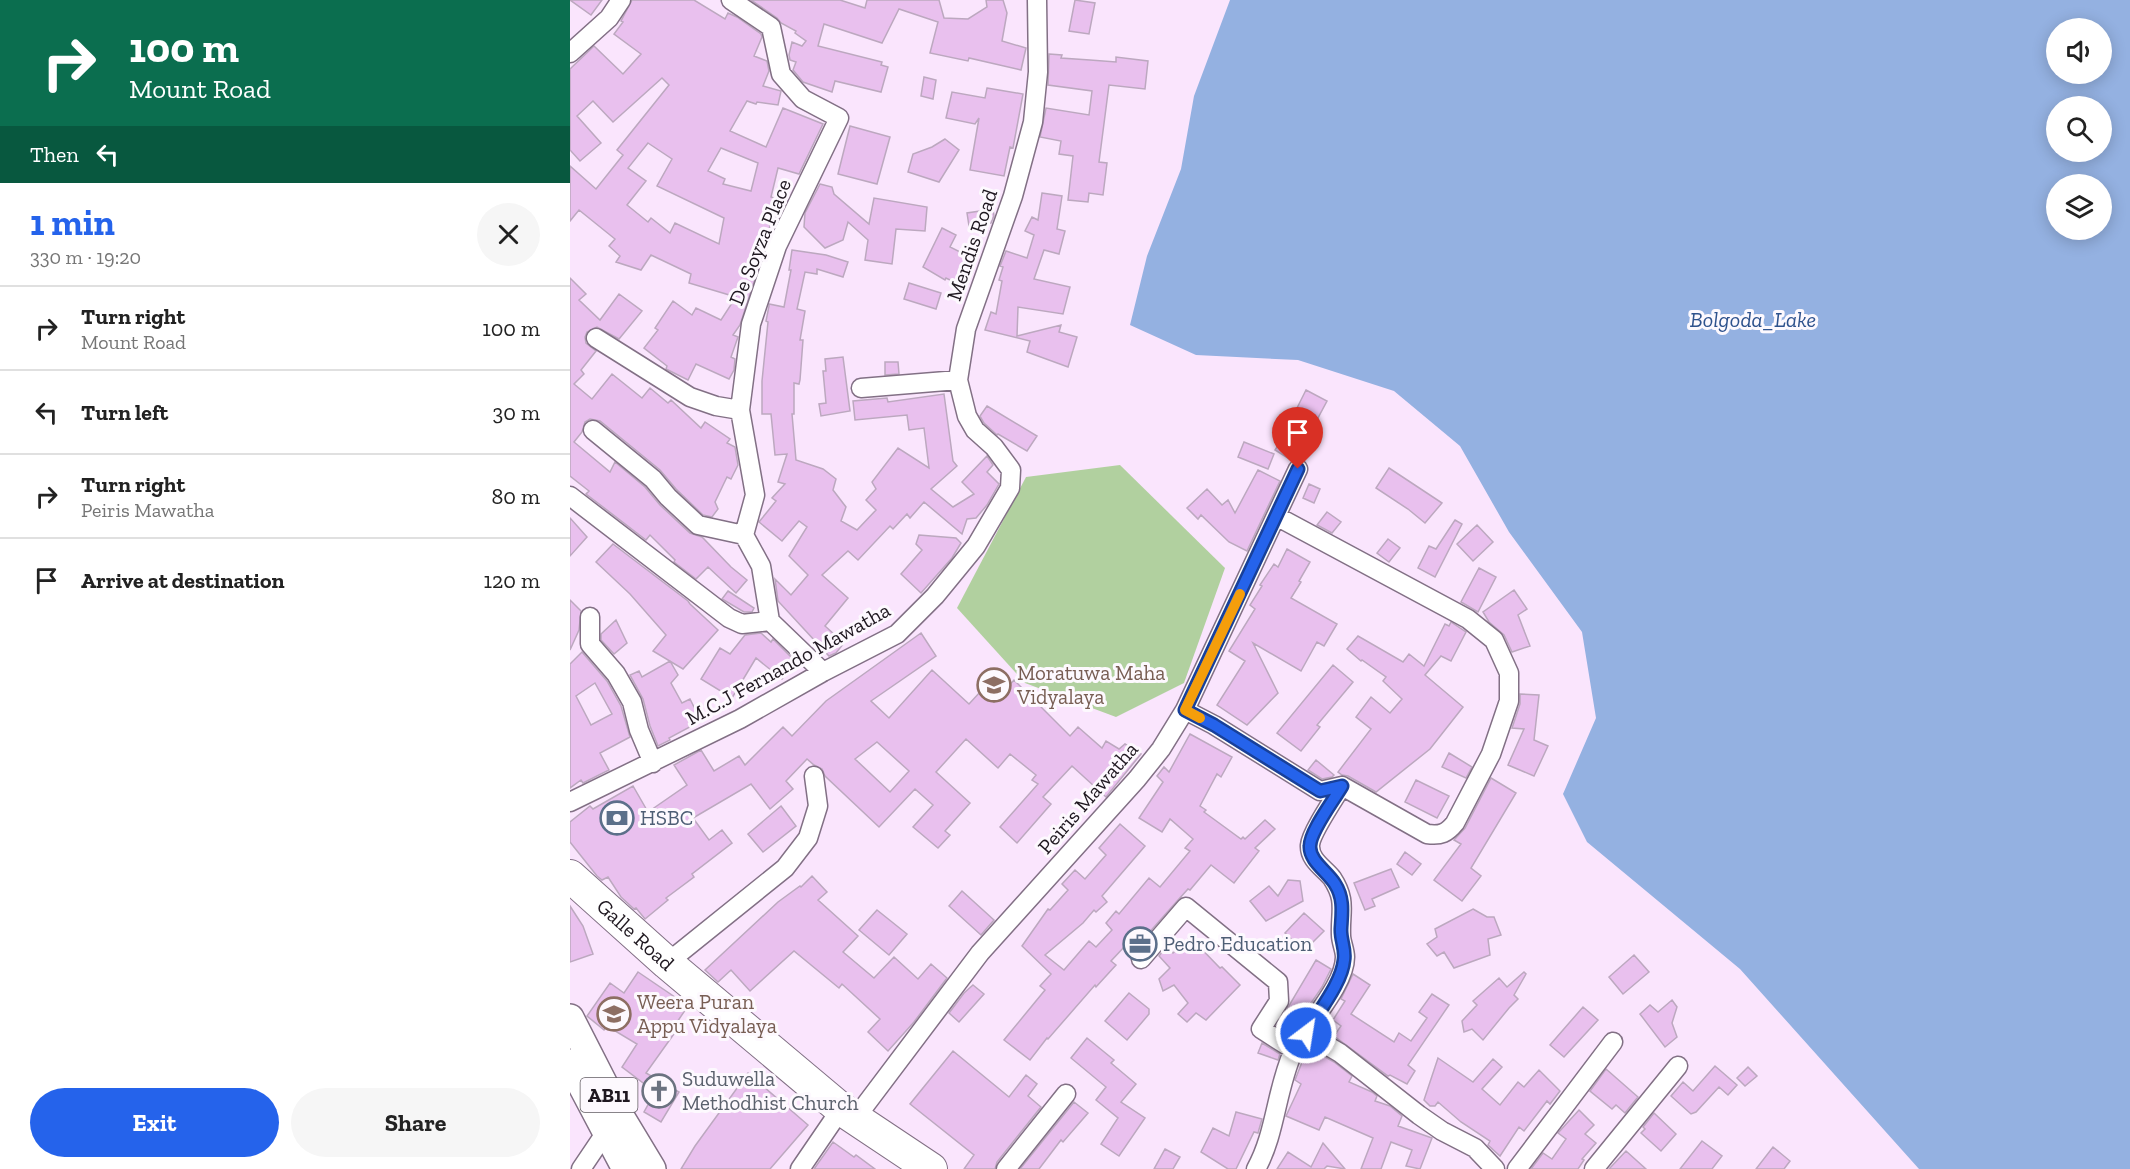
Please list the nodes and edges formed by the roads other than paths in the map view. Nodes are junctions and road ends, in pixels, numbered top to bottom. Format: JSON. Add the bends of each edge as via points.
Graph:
{"nodes":[{"id":1,"x":621,"y":0,"type":"edge"},
{"id":2,"x":731,"y":0,"type":"edge"},
{"id":3,"x":1037,"y":0,"type":"edge"},
{"id":4,"x":570,"y":53,"type":"edge"},
{"id":5,"x":596,"y":338,"type":"dead end"},
{"id":6,"x":958,"y":380,"type":"junction"},
{"id":7,"x":861,"y":388,"type":"dead end"},
{"id":8,"x":741,"y":410,"type":"junction"},
{"id":9,"x":593,"y":430,"type":"dead end"},
{"id":10,"x":1298,"y":469,"type":"dead end"},
{"id":11,"x":1010,"y":488,"type":"joint"},
{"id":12,"x":570,"y":496,"type":"edge"},
{"id":13,"x":1276,"y":516,"type":"junction"},
{"id":14,"x":744,"y":535,"type":"junction"},
{"id":15,"x":590,"y":617,"type":"dead end"},
{"id":16,"x":770,"y":621,"type":"junction"},
{"id":17,"x":823,"y":672,"type":"junction"},
{"id":18,"x":1185,"y":710,"type":"junction"},
{"id":19,"x":653,"y":763,"type":"junction"},
{"id":20,"x":814,"y":776,"type":"dead end"},
{"id":21,"x":1342,"y":786,"type":"junction"},
{"id":22,"x":570,"y":802,"type":"edge"},
{"id":23,"x":570,"y":876,"type":"edge"},
{"id":24,"x":1141,"y":959,"type":"dead end"},
{"id":25,"x":667,"y":963,"type":"junction"},
{"id":26,"x":570,"y":1018,"type":"edge"},
{"id":27,"x":1306,"y":1033,"type":"junction"},
{"id":28,"x":1613,"y":1042,"type":"dead end"},
{"id":29,"x":1294,"y":1050,"type":"junction"},
{"id":30,"x":570,"y":1063,"type":"edge"},
{"id":31,"x":1678,"y":1066,"type":"dead end"},
{"id":32,"x":1066,"y":1094,"type":"dead end"},
{"id":33,"x":847,"y":1114,"type":"junction"},
{"id":34,"x":613,"y":1123,"type":"junction"},
{"id":35,"x":581,"y":1169,"type":"edge"},
{"id":36,"x":626,"y":1169,"type":"edge"},
{"id":37,"x":652,"y":1169,"type":"edge"},
{"id":38,"x":800,"y":1169,"type":"edge"},
{"id":39,"x":931,"y":1169,"type":"edge"},
{"id":40,"x":1006,"y":1169,"type":"edge"},
{"id":41,"x":1256,"y":1169,"type":"edge"},
{"id":42,"x":1495,"y":1169,"type":"edge"},
{"id":43,"x":1517,"y":1169,"type":"edge"},
{"id":44,"x":1594,"y":1169,"type":"edge"}],
"edges":[{"from":1,"to":4,"type":"street","via":[[609,18]]},
{"from":2,"to":8,"type":"street","name":"De Soyza Place","via":[[771,27],[781,74],[803,99],[839,118],[777,246],[751,324]]},
{"from":3,"to":6,"type":"street","name":"Mendis Road","via":[[1038,72],[1033,122],[1014,196],[966,328]]},
{"from":5,"to":8,"type":"street","via":[[690,397]]},
{"from":6,"to":7,"type":"street"},
{"from":6,"to":11,"type":"street","name":"Mendis Road","via":[[967,416],[975,430],[1011,470]]},
{"from":8,"to":14,"type":"street","name":"De Soyza Place","via":[[755,495]]},
{"from":9,"to":14,"type":"street","via":[[653,479],[698,525]]},
{"from":10,"to":13,"type":"street","name":"Peiris Mawatha"},
{"from":11,"to":17,"type":"street","name":"M.C.J Fernando Mawatha","via":[[976,546],[897,634]]},
{"from":12,"to":16,"type":"street","via":[[729,618],[742,624]]},
{"from":13,"to":18,"type":"street","name":"Peiris Mawatha"},
{"from":13,"to":21,"type":"street","via":[[1468,619],[1494,639],[1509,673],[1509,701],[1491,754],[1447,832],[1427,834]]},
{"from":14,"to":16,"type":"street","via":[[761,566]]},
{"from":15,"to":19,"type":"street","via":[[590,644],[616,674],[632,702]]},
{"from":16,"to":17,"type":"street"},
{"from":17,"to":19,"type":"street","name":"M.C.J Fernando Mawatha","via":[[740,720]]},
{"from":18,"to":21,"type":"street","via":[[1320,791]]},
{"from":18,"to":33,"type":"street","name":"Peiris Mawatha","via":[[1137,779],[980,953]]},
{"from":19,"to":22,"type":"street","name":"M.C.J Fernando Mawatha"},
{"from":20,"to":25,"type":"street","via":[[818,806],[808,838],[785,868]]},
{"from":21,"to":27,"type":"street","via":[[1310,845],[1312,856],[1330,876],[1341,898],[1345,956],[1338,980]]},
{"from":23,"to":25,"type":"highway","name":"Galle Road"},
{"from":24,"to":29,"type":"street","via":[[1186,907],[1278,982],[1279,1001],[1261,1029]]},
{"from":25,"to":33,"type":"highway","name":"Galle Road"},
{"from":26,"to":34,"type":"main road","number":"AB11"},
{"from":27,"to":29,"type":"street"},
{"from":27,"to":42,"type":"street","via":[[1340,1053],[1434,1125],[1475,1148]]},
{"from":28,"to":43,"type":"street"},
{"from":29,"to":41,"type":"street","via":[[1264,1155]]},
{"from":30,"to":34,"type":"main road","number":"AB11"},
{"from":31,"to":44,"type":"street"},
{"from":32,"to":40,"type":"street"},
{"from":33,"to":38,"type":"street","name":"Peiris Mawatha"},
{"from":33,"to":39,"type":"highway","name":"Galle Road"},
{"from":34,"to":35,"type":"street"},
{"from":34,"to":36,"type":"main road","number":"AB11"},
{"from":34,"to":37,"type":"main road","number":"AB11"}]}
